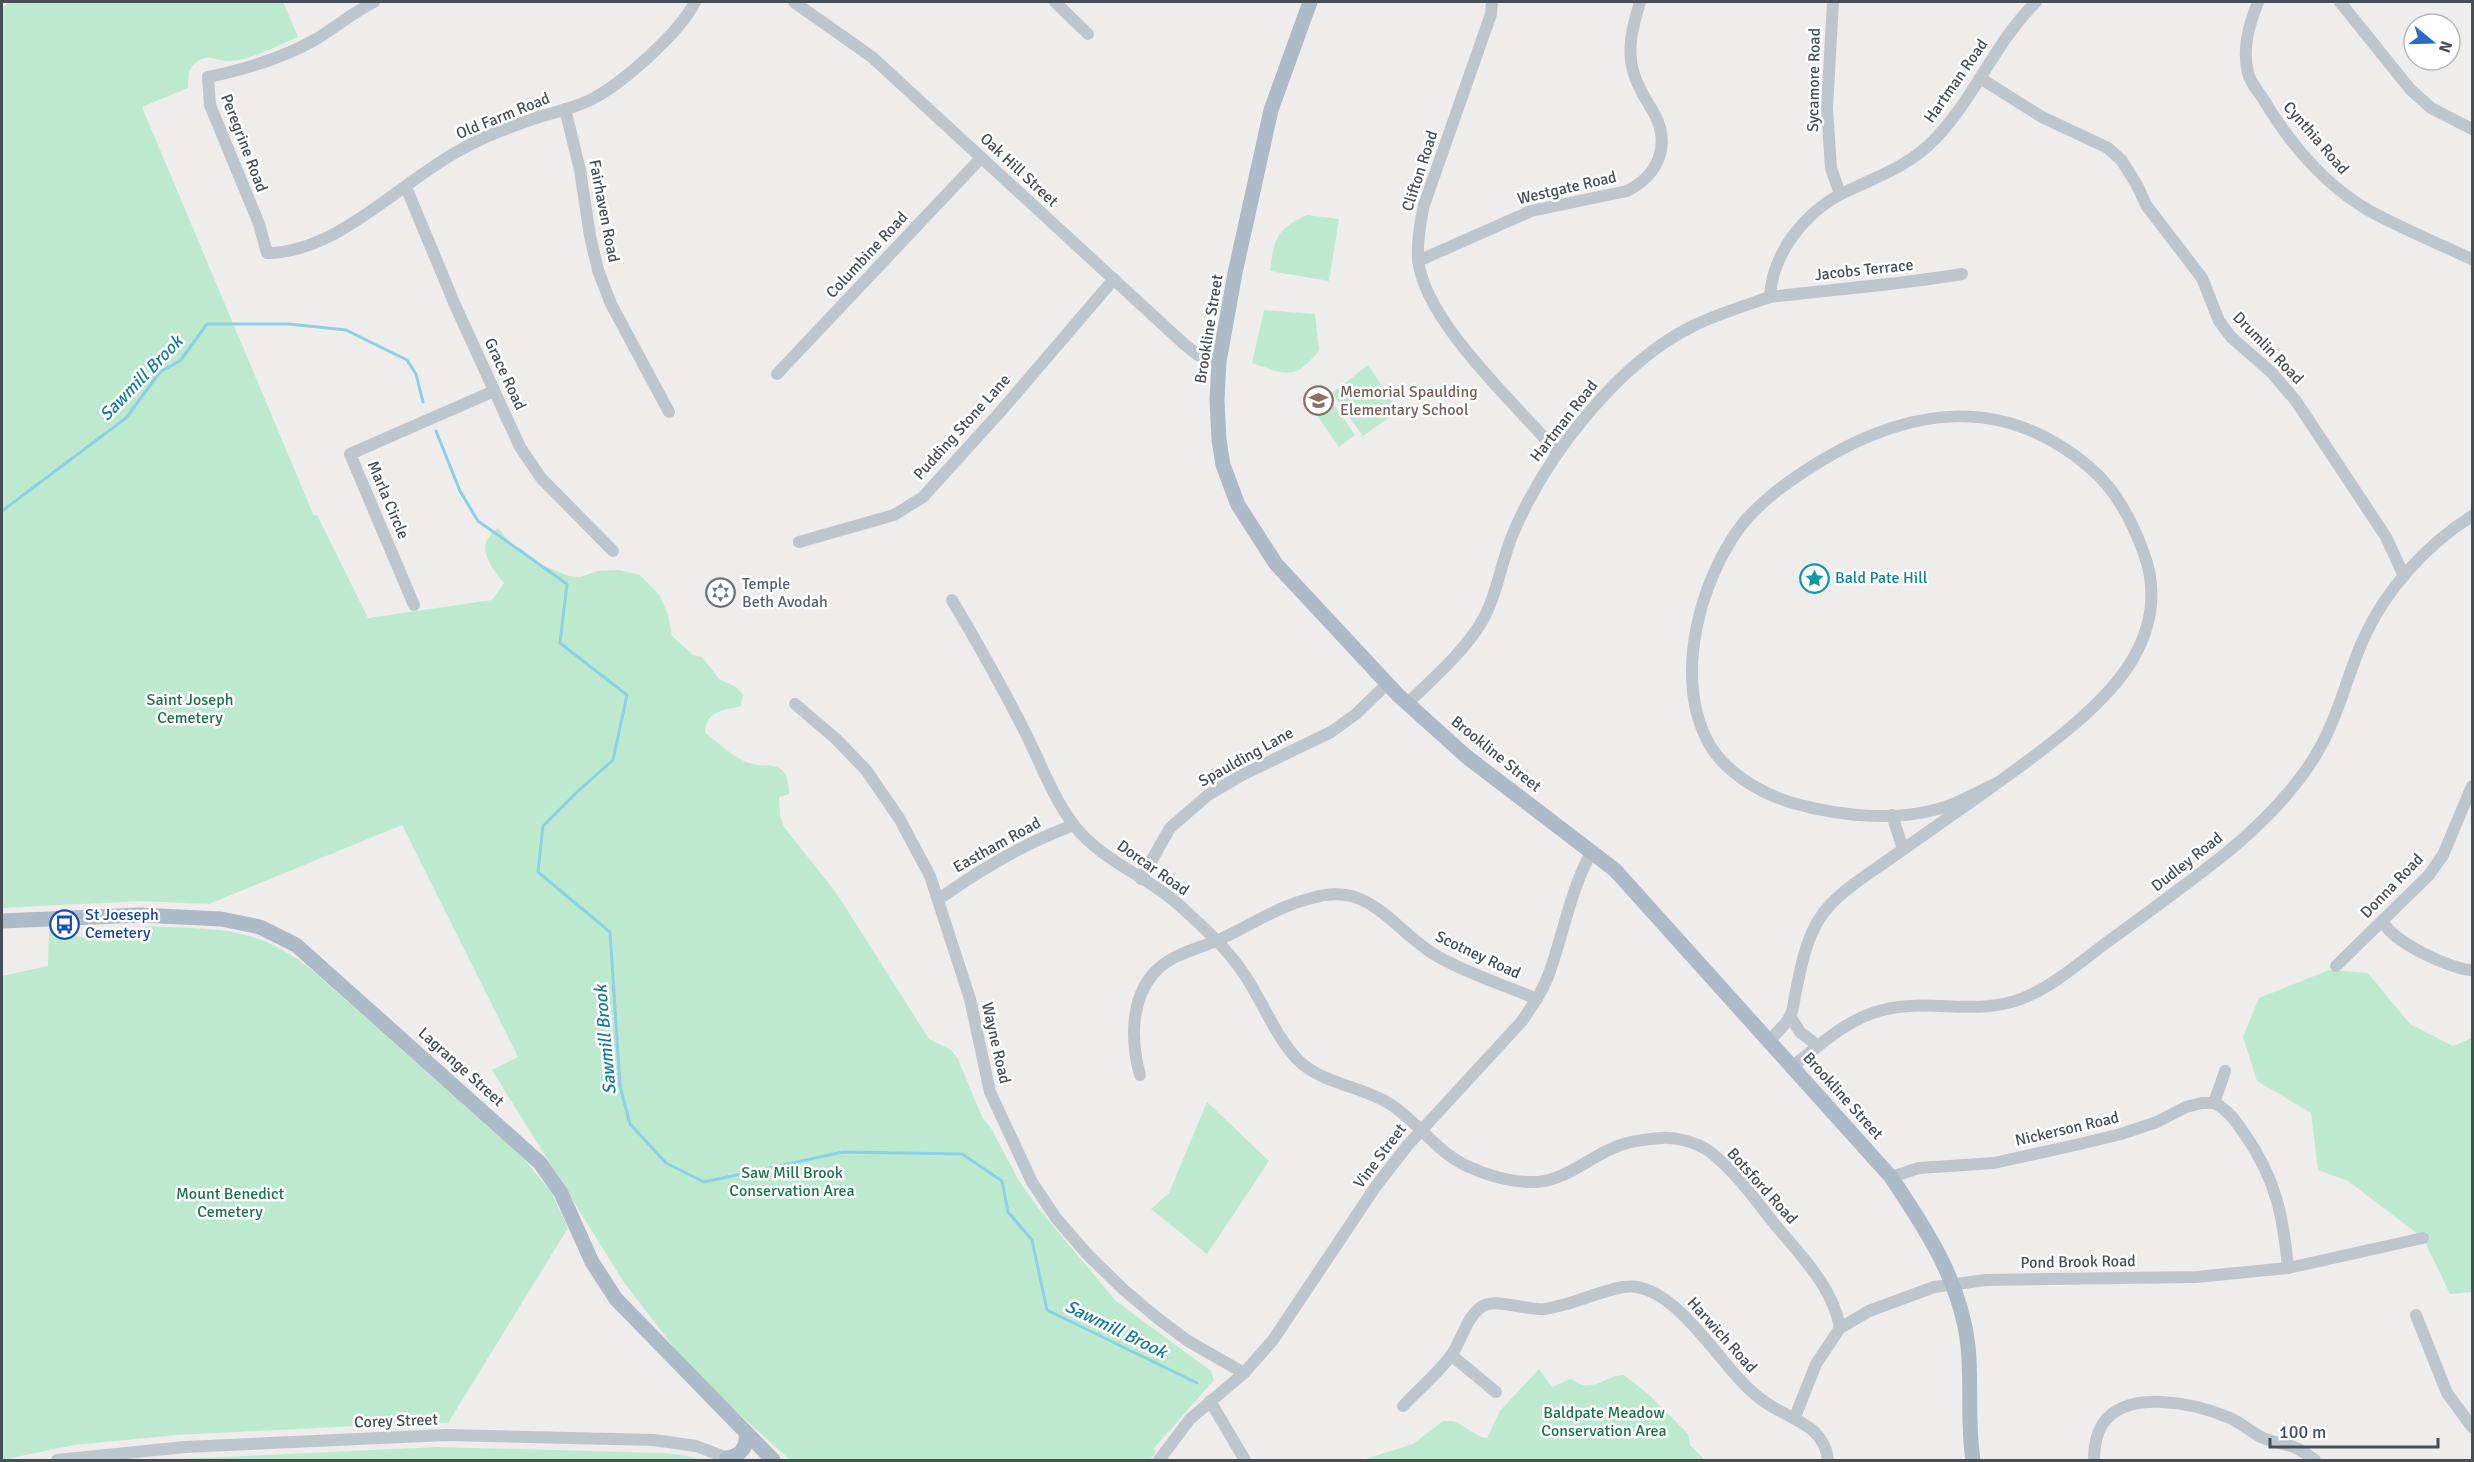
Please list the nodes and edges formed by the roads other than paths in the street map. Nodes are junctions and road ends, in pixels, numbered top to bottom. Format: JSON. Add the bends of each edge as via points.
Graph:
{"nodes":[{"id":1,"x":374,"y":2,"type":"edge"},
{"id":2,"x":695,"y":2,"type":"edge"},
{"id":3,"x":794,"y":2,"type":"edge"},
{"id":4,"x":1055,"y":2,"type":"edge"},
{"id":5,"x":1310,"y":2,"type":"edge"},
{"id":6,"x":1492,"y":2,"type":"edge"},
{"id":7,"x":1640,"y":2,"type":"edge"},
{"id":8,"x":1833,"y":2,"type":"edge"},
{"id":9,"x":2258,"y":2,"type":"edge"},
{"id":10,"x":2340,"y":2,"type":"edge"},
{"id":11,"x":2032,"y":3,"type":"edge"},
{"id":12,"x":1088,"y":34,"type":"dead end"},
{"id":13,"x":1980,"y":78,"type":"junction"},
{"id":14,"x":565,"y":109,"type":"junction"},
{"id":15,"x":2472,"y":129,"type":"edge"},
{"id":16,"x":980,"y":159,"type":"junction"},
{"id":17,"x":406,"y":187,"type":"junction"},
{"id":18,"x":1840,"y":194,"type":"junction"},
{"id":19,"x":259,"y":224,"type":"joint"},
{"id":20,"x":2472,"y":259,"type":"edge"},
{"id":21,"x":1418,"y":261,"type":"junction"},
{"id":22,"x":1962,"y":274,"type":"dead end"},
{"id":23,"x":1114,"y":279,"type":"junction"},
{"id":24,"x":1770,"y":297,"type":"junction"},
{"id":25,"x":1220,"y":362,"type":"junction"},
{"id":26,"x":777,"y":374,"type":"dead end"},
{"id":27,"x":494,"y":391,"type":"junction"},
{"id":28,"x":669,"y":412,"type":"dead end"},
{"id":29,"x":1558,"y":453,"type":"junction"},
{"id":30,"x":2472,"y":516,"type":"edge"},
{"id":31,"x":799,"y":542,"type":"dead end"},
{"id":32,"x":613,"y":552,"type":"dead end"},
{"id":33,"x":2404,"y":576,"type":"junction"},
{"id":34,"x":952,"y":600,"type":"dead end"},
{"id":35,"x":414,"y":605,"type":"dead end"},
{"id":36,"x":1387,"y":684,"type":"junction"},
{"id":37,"x":795,"y":704,"type":"dead end"},
{"id":38,"x":1407,"y":704,"type":"junction"},
{"id":39,"x":1999,"y":782,"type":"junction"},
{"id":40,"x":2472,"y":786,"type":"edge"},
{"id":41,"x":1892,"y":815,"type":"junction"},
{"id":42,"x":1074,"y":825,"type":"junction"},
{"id":43,"x":1903,"y":849,"type":"junction"},
{"id":44,"x":1592,"y":851,"type":"junction"},
{"id":45,"x":1141,"y":879,"type":"junction"},
{"id":46,"x":939,"y":899,"type":"junction"},
{"id":47,"x":2,"y":921,"type":"edge"},
{"id":48,"x":2383,"y":921,"type":"junction"},
{"id":49,"x":1216,"y":941,"type":"junction"},
{"id":50,"x":2336,"y":966,"type":"dead end"},
{"id":51,"x":2472,"y":970,"type":"edge"},
{"id":52,"x":1537,"y":999,"type":"junction"},
{"id":53,"x":1790,"y":1016,"type":"junction"},
{"id":54,"x":1768,"y":1042,"type":"junction"},
{"id":55,"x":1818,"y":1046,"type":"junction"},
{"id":56,"x":1793,"y":1066,"type":"junction"},
{"id":57,"x":2224,"y":1071,"type":"dead end"},
{"id":58,"x":1140,"y":1075,"type":"dead end"},
{"id":59,"x":2214,"y":1103,"type":"junction"},
{"id":60,"x":1421,"y":1129,"type":"junction"},
{"id":61,"x":1891,"y":1177,"type":"junction"},
{"id":62,"x":2423,"y":1238,"type":"dead end"},
{"id":63,"x":2288,"y":1268,"type":"junction"},
{"id":64,"x":1954,"y":1285,"type":"junction"},
{"id":65,"x":2416,"y":1315,"type":"dead end"},
{"id":66,"x":1840,"y":1328,"type":"junction"},
{"id":67,"x":1451,"y":1355,"type":"junction"},
{"id":68,"x":1244,"y":1373,"type":"junction"},
{"id":69,"x":1496,"y":1392,"type":"dead end"},
{"id":70,"x":1210,"y":1401,"type":"junction"},
{"id":71,"x":1402,"y":1406,"type":"dead end"},
{"id":72,"x":1795,"y":1417,"type":"junction"},
{"id":73,"x":2472,"y":1427,"type":"edge"},
{"id":74,"x":746,"y":1432,"type":"junction"},
{"id":75,"x":730,"y":1459,"type":"edge"},
{"id":76,"x":57,"y":1461,"type":"edge"},
{"id":77,"x":773,"y":1461,"type":"edge"},
{"id":78,"x":1159,"y":1461,"type":"edge"},
{"id":79,"x":1245,"y":1461,"type":"edge"},
{"id":80,"x":1828,"y":1461,"type":"edge"},
{"id":81,"x":1973,"y":1461,"type":"edge"},
{"id":82,"x":2094,"y":1461,"type":"edge"},
{"id":83,"x":2315,"y":1461,"type":"edge"}],
"edges":[{"from":1,"to":19,"type":"street","name":"Peregrine Road","via":[[286,54],[208,77],[210,105]]},
{"from":2,"to":14,"type":"street","name":"Old Farm Road","via":[[682,24],[619,81],[594,99]]},
{"from":3,"to":16,"type":"street","name":"Oak Hill Street","via":[[872,57]]},
{"from":4,"to":12,"type":"street"},
{"from":5,"to":25,"type":"main road","name":"Brookline Street","via":[[1271,111],[1235,273]]},
{"from":6,"to":21,"type":"street","name":"Clifton Road","via":[[1424,205]]},
{"from":7,"to":21,"type":"street","name":"Westgate Road","via":[[1630,37],[1630,57],[1634,75],[1663,138],[1663,150],[1652,172],[1627,191],[1531,211]]},
{"from":8,"to":18,"type":"street","name":"Sycamore Road","via":[[1827,108],[1831,168]]},
{"from":9,"to":20,"type":"street","name":"Cynthia Road","via":[[2246,39],[2249,76],[2291,140],[2343,193],[2368,210]]},
{"from":10,"to":15,"type":"street","via":[[2410,89],[2431,108]]},
{"from":11,"to":13,"type":"street","name":"Hartman Road"},
{"from":13,"to":18,"type":"street","name":"Hartman Road","via":[[1936,139],[1907,163]]},
{"from":13,"to":33,"type":"street","name":"Drumlin Road","via":[[2042,117],[2108,148],[2122,161],[2146,205],[2202,278],[2218,321],[2296,401],[2386,537]]},
{"from":14,"to":17,"type":"street","name":"Old Farm Road","via":[[462,149]]},
{"from":14,"to":28,"type":"street","name":"Fairhaven Road","via":[[598,270],[611,304]]},
{"from":16,"to":23,"type":"street","name":"Oak Hill Street"},
{"from":16,"to":26,"type":"street","name":"Columbine Road"},
{"from":17,"to":19,"type":"street","name":"Old Farm Road","via":[[354,222],[288,251],[267,253]]},
{"from":17,"to":27,"type":"street","name":"Grace Road"},
{"from":18,"to":24,"type":"street","name":"Hartman Road","via":[[1800,227],[1784,248],[1770,281]]},
{"from":21,"to":29,"type":"street","name":"Clifton Road","via":[[1425,290],[1438,314]]},
{"from":22,"to":24,"type":"street","name":"Jacobs Terrace"},
{"from":23,"to":25,"type":"street","name":"Oak Hill Street","via":[[1198,355]]},
{"from":23,"to":31,"type":"street","name":"Pudding Stone Lane","via":[[923,497],[894,515]]},
{"from":24,"to":29,"type":"street","name":"Hartman Road","via":[[1691,327],[1654,351],[1608,389]]},
{"from":25,"to":36,"type":"main road","name":"Brookline Street","via":[[1216,400],[1219,440],[1223,465],[1238,505],[1276,564]]},
{"from":27,"to":32,"type":"street","name":"Grace Road","via":[[520,447],[541,478]]},
{"from":27,"to":35,"type":"street","name":"Marla Circle","via":[[350,454]]},
{"from":29,"to":38,"type":"street","name":"Hartman Road","via":[[1532,492],[1514,530],[1481,623],[1462,649]]},
{"from":30,"to":33,"type":"street","name":"Dudley Road"},
{"from":33,"to":55,"type":"street","name":"Dudley Road","via":[[2363,640],[2324,741],[2306,771],[2266,818],[2227,853],[2037,991],[2001,1005],[1979,1008],[1884,1009],[1859,1019]]},
{"from":34,"to":42,"type":"street","name":"Dorcar Road"},
{"from":36,"to":38,"type":"main road","name":"Brookline Street"},
{"from":36,"to":45,"type":"street","name":"Spaulding Lane","via":[[1331,732],[1242,775],[1201,801],[1170,828]]},
{"from":37,"to":46,"type":"street","name":"Wayne Road","via":[[866,770],[899,818]]},
{"from":38,"to":44,"type":"main road","name":"Brookline Street","via":[[1467,757]]},
{"from":39,"to":41,"type":"street","via":[[1951,805]]},
{"from":39,"to":41,"type":"street","via":[[2088,711],[2134,658],[2146,630],[2153,593],[2147,562],[2135,528],[2105,480],[2070,450],[2017,423],[1990,417],[1920,419],[1838,451],[1764,501],[1740,527],[1721,560],[1704,598],[1693,647],[1693,691],[1706,739],[1738,775],[1785,801],[1817,810]]},
{"from":39,"to":43,"type":"street"},
{"from":40,"to":48,"type":"street","name":"Donna Road","via":[[2443,855],[2429,875]]},
{"from":41,"to":43,"type":"street"},
{"from":42,"to":45,"type":"street","name":"Dorcar Road","via":[[1100,850]]},
{"from":42,"to":46,"type":"street","name":"Eastham Road","via":[[1008,854]]},
{"from":43,"to":53,"type":"street","via":[[1866,874],[1821,916],[1804,954]]},
{"from":44,"to":52,"type":"street","name":"Vine Street","via":[[1582,870],[1550,973]]},
{"from":44,"to":54,"type":"main road","name":"Brookline Street","via":[[1665,924]]},
{"from":45,"to":49,"type":"street","name":"Dorcar Road","via":[[1176,902]]},
{"from":46,"to":68,"type":"street","name":"Wayne Road","via":[[970,999],[990,1092],[1032,1182],[1056,1218],[1124,1290],[1188,1341]]},
{"from":47,"to":74,"type":"main road","name":"Lagrange Street","via":[[140,915],[221,919],[260,927],[296,945],[540,1163],[561,1193],[592,1262],[611,1291]]},
{"from":48,"to":50,"type":"street","name":"Donna Road"},
{"from":48,"to":51,"type":"street","via":[[2406,944],[2458,968]]},
{"from":49,"to":52,"type":"street","name":"Scotney Road","via":[[1310,898],[1334,893],[1352,896],[1382,912],[1437,957]]},
{"from":49,"to":58,"type":"street","name":"Scotney Road","via":[[1180,954],[1153,973],[1144,988],[1134,1030]]},
{"from":49,"to":60,"type":"street","name":"Dorcar Road","via":[[1243,972],[1296,1058],[1308,1068],[1386,1101]]},
{"from":52,"to":60,"type":"street","name":"Vine Street","via":[[1509,1036]]},
{"from":53,"to":54,"type":"street"},
{"from":53,"to":55,"type":"street","via":[[1800,1032]]},
{"from":54,"to":56,"type":"main road","name":"Brookline Street"},
{"from":55,"to":56,"type":"street","name":"Dudley Road"},
{"from":56,"to":61,"type":"main road","name":"Brookline Street"},
{"from":57,"to":59,"type":"street"},
{"from":59,"to":61,"type":"street","name":"Nickerson Road","via":[[2186,1107],[2157,1122],[2090,1142],[1994,1163],[1919,1168]]},
{"from":59,"to":63,"type":"street","via":[[2236,1121],[2270,1176],[2281,1214]]},
{"from":60,"to":66,"type":"street","name":"Botsford Road","via":[[1439,1148],[1464,1165],[1486,1174],[1537,1182],[1568,1174],[1635,1140],[1673,1137],[1693,1143],[1726,1167],[1812,1269],[1833,1305]]},
{"from":60,"to":68,"type":"street","name":"Vine Street","via":[[1376,1186],[1273,1340]]},
{"from":61,"to":64,"type":"main road","name":"Brookline Street","via":[[1928,1232]]},
{"from":62,"to":63,"type":"street","name":"Pond Brook Road"},
{"from":63,"to":64,"type":"street","name":"Pond Brook Road","via":[[2196,1277],[1986,1280]]},
{"from":64,"to":66,"type":"street","name":"Pond Brook Road","via":[[1934,1287],[1869,1311]]},
{"from":64,"to":81,"type":"main road","name":"Brookline Street","via":[[1968,1344]]},
{"from":65,"to":73,"type":"street","via":[[2447,1393]]},
{"from":66,"to":72,"type":"street","name":"Pond Brook Road","via":[[1816,1364]]},
{"from":67,"to":69,"type":"street"},
{"from":67,"to":71,"type":"street","name":"Harwich Road"},
{"from":67,"to":72,"type":"street","name":"Harwich Road","via":[[1474,1313],[1484,1305],[1540,1309],[1564,1306],[1625,1287],[1641,1287],[1670,1302],[1746,1386],[1780,1412]]},
{"from":68,"to":70,"type":"street","name":"Vine Street"},
{"from":70,"to":78,"type":"street","name":"Vine Street","via":[[1190,1419]]},
{"from":70,"to":79,"type":"street"},
{"from":72,"to":80,"type":"street","name":"Harwich Road","via":[[1821,1441]]},
{"from":74,"to":75,"type":"main road","via":[[743,1449]]},
{"from":74,"to":77,"type":"main road","name":"Lagrange Street"},
{"from":75,"to":76,"type":"street","name":"Corey Street","via":[[696,1446],[654,1440],[446,1435],[185,1447]]},
{"from":82,"to":83,"type":"street","via":[[2102,1425],[2122,1408],[2137,1403],[2177,1402],[2230,1419],[2260,1437],[2296,1448]]}]}
